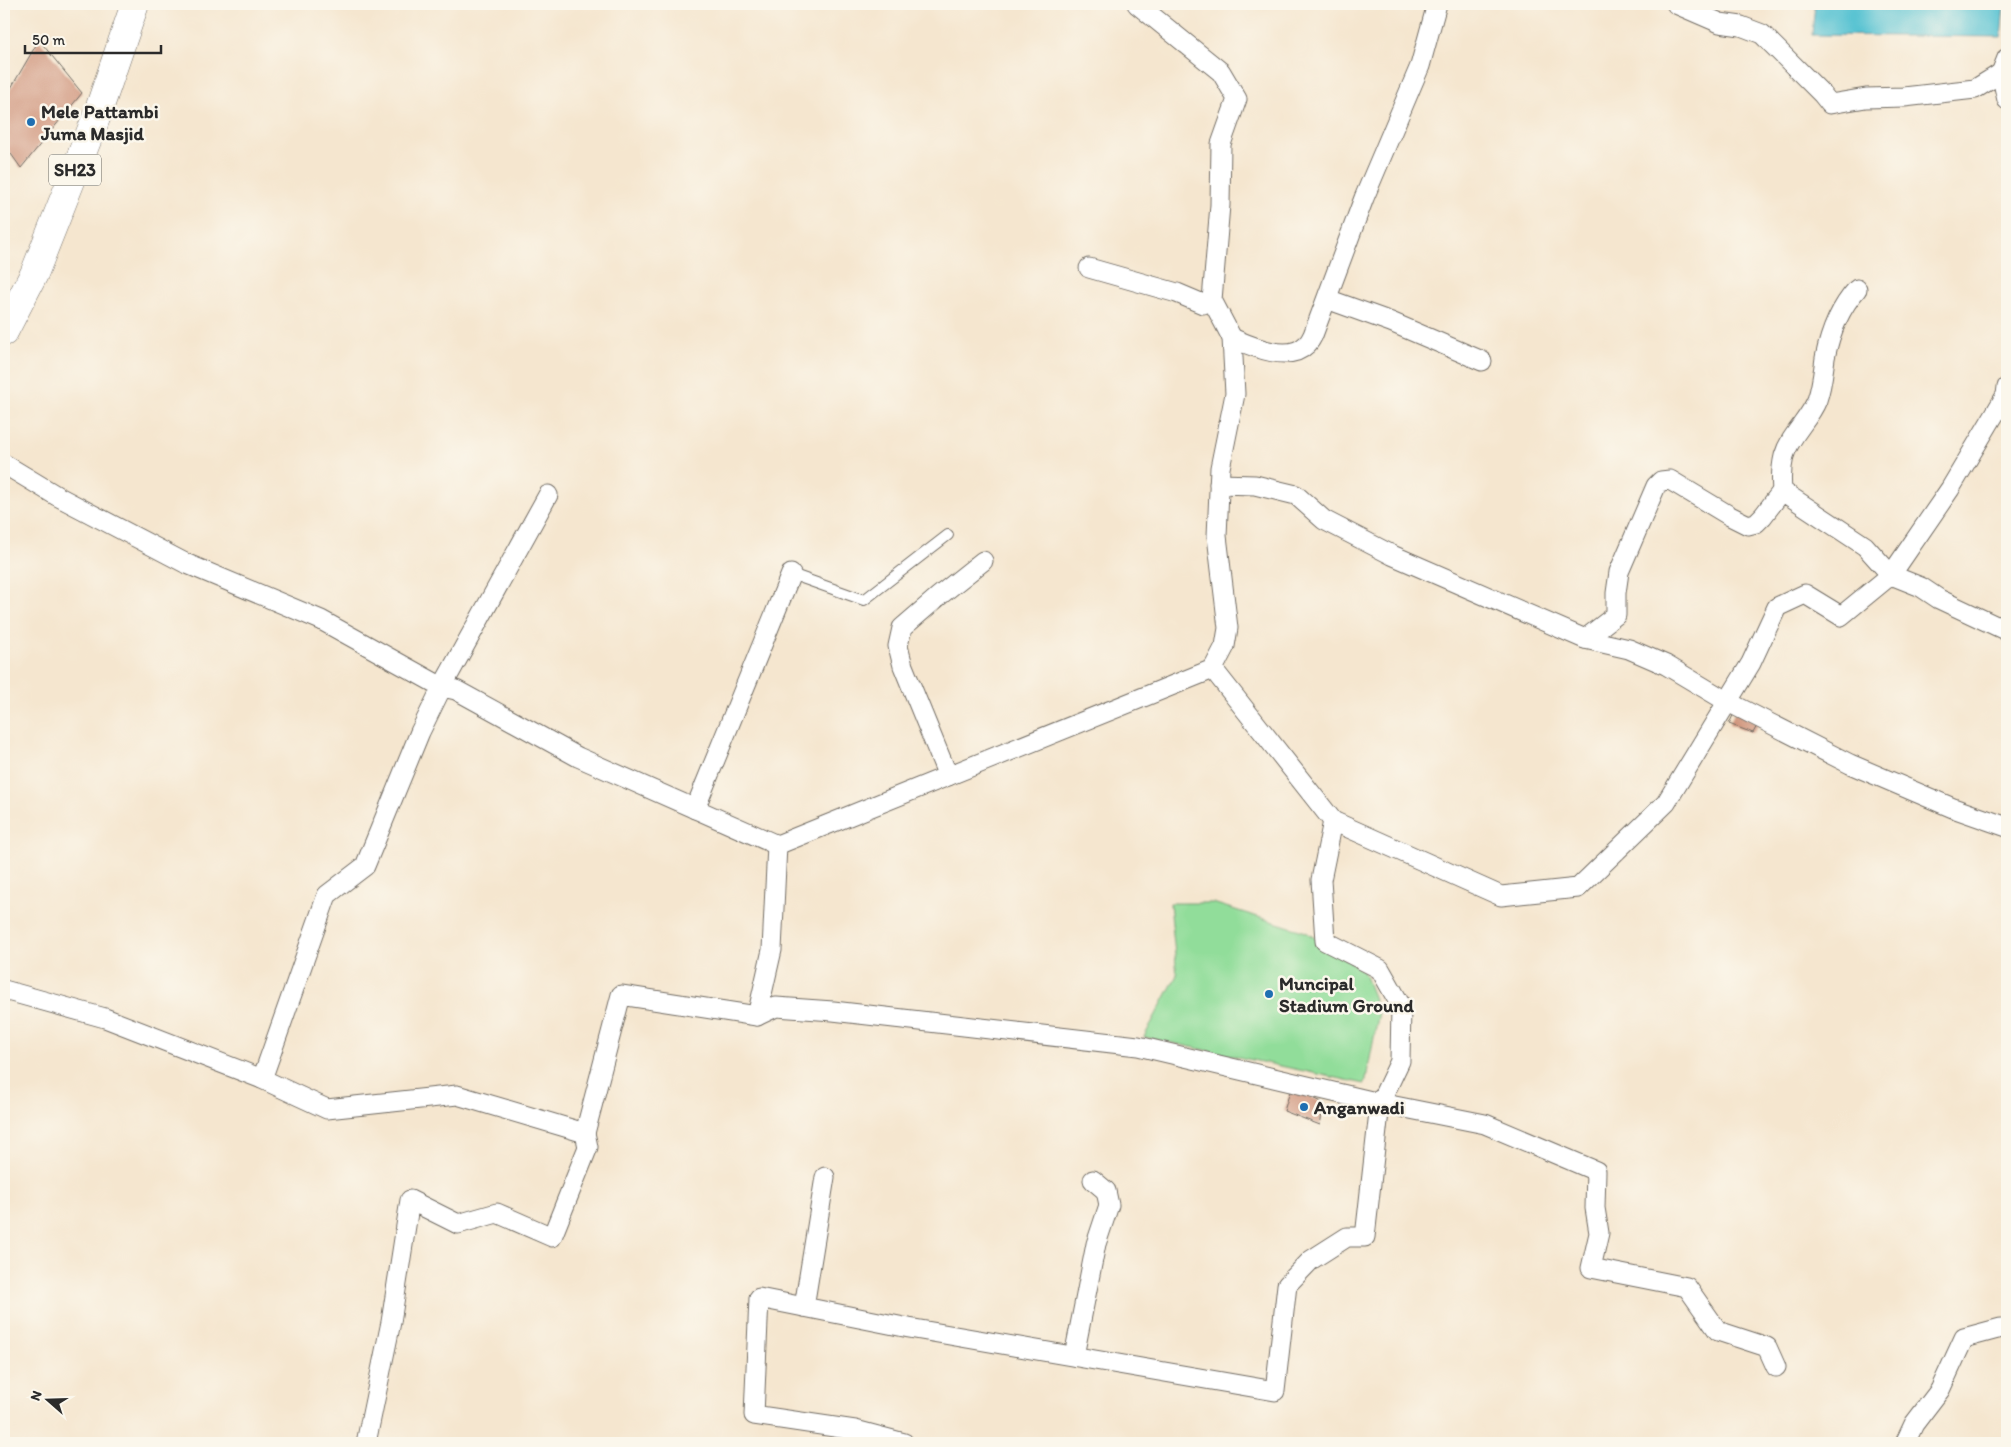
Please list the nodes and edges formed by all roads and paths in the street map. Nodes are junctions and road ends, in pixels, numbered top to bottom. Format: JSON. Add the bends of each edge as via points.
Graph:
{"nodes":[{"id":1,"x":135,"y":4,"type":"edge"},
{"id":2,"x":1137,"y":4,"type":"edge"},
{"id":3,"x":1437,"y":4,"type":"edge"},
{"id":4,"x":1676,"y":4,"type":"edge"},
{"id":5,"x":2004,"y":65,"type":"edge"},
{"id":6,"x":2007,"y":100,"type":"edge"},
{"id":7,"x":1089,"y":268,"type":"dead end"},
{"id":8,"x":1857,"y":289,"type":"dead end"},
{"id":9,"x":1326,"y":299,"type":"junction"},
{"id":10,"x":1212,"y":300,"type":"junction"},
{"id":11,"x":4,"y":332,"type":"edge"},
{"id":12,"x":1232,"y":338,"type":"junction"},
{"id":13,"x":1482,"y":361,"type":"dead end"},
{"id":14,"x":2007,"y":387,"type":"edge"},
{"id":15,"x":4,"y":464,"type":"edge"},
{"id":16,"x":1219,"y":484,"type":"junction"},
{"id":17,"x":1782,"y":491,"type":"junction"},
{"id":18,"x":548,"y":495,"type":"dead end"},
{"id":19,"x":948,"y":536,"type":"dead end"},
{"id":20,"x":983,"y":561,"type":"dead end"},
{"id":21,"x":791,"y":574,"type":"joint"},
{"id":22,"x":1891,"y":574,"type":"junction"},
{"id":23,"x":2007,"y":631,"type":"edge"},
{"id":24,"x":1585,"y":639,"type":"junction"},
{"id":25,"x":1212,"y":669,"type":"junction"},
{"id":26,"x":442,"y":687,"type":"junction"},
{"id":27,"x":1728,"y":702,"type":"junction"},
{"id":28,"x":948,"y":776,"type":"junction"},
{"id":29,"x":695,"y":809,"type":"junction"},
{"id":30,"x":1332,"y":821,"type":"junction"},
{"id":31,"x":2007,"y":828,"type":"edge"},
{"id":32,"x":777,"y":845,"type":"junction"},
{"id":33,"x":4,"y":990,"type":"edge"},
{"id":34,"x":757,"y":1016,"type":"junction"},
{"id":35,"x":262,"y":1079,"type":"junction"},
{"id":36,"x":1380,"y":1103,"type":"junction"},
{"id":37,"x":585,"y":1133,"type":"junction"},
{"id":38,"x":825,"y":1178,"type":"dead end"},
{"id":39,"x":1093,"y":1180,"type":"dead end"},
{"id":40,"x":804,"y":1307,"type":"junction"},
{"id":41,"x":2007,"y":1329,"type":"edge"},
{"id":42,"x":1074,"y":1356,"type":"junction"},
{"id":43,"x":1776,"y":1367,"type":"dead end"},
{"id":44,"x":366,"y":1443,"type":"edge"},
{"id":45,"x":904,"y":1443,"type":"edge"},
{"id":46,"x":1905,"y":1443,"type":"edge"}],
"edges":[{"from":1,"to":11,"type":"main road","number":"SH23","via":[[96,118],[34,274]]},
{"from":2,"to":10,"type":"street","via":[[1221,72],[1237,99],[1221,144],[1220,205]]},
{"from":3,"to":9,"type":"street","via":[[1420,66],[1364,198]]},
{"from":4,"to":5,"type":"street","via":[[1720,23],[1762,34],[1830,104],[1975,89]]},
{"from":5,"to":6,"type":"street"},
{"from":7,"to":10,"type":"street","via":[[1177,293],[1203,304]]},
{"from":8,"to":17,"type":"street","via":[[1847,300],[1830,338],[1823,382],[1812,412],[1785,455],[1781,472]]},
{"from":9,"to":12,"type":"street","via":[[1313,335],[1306,346],[1295,352],[1258,349]]},
{"from":9,"to":13,"type":"street","via":[[1391,322]]},
{"from":10,"to":12,"type":"street"},
{"from":12,"to":16,"type":"street","via":[[1236,394]]},
{"from":14,"to":22,"type":"street","via":[[2006,396],[1950,489]]},
{"from":15,"to":26,"type":"street","via":[[185,563],[321,620]]},
{"from":16,"to":24,"type":"street","via":[[1255,485],[1296,495],[1324,520],[1344,532]]},
{"from":16,"to":25,"type":"street","via":[[1217,536],[1228,628],[1225,646]]},
{"from":17,"to":22,"type":"street","via":[[1865,546]]},
{"from":17,"to":24,"type":"street","via":[[1763,516],[1748,525],[1670,480],[1661,481],[1651,495],[1620,572],[1616,615]]},
{"from":18,"to":26,"type":"street"},
{"from":19,"to":21,"type":"lane","via":[[864,600]]},
{"from":20,"to":28,"type":"street","via":[[902,628],[898,646],[903,666]]},
{"from":21,"to":29,"type":"street"},
{"from":22,"to":23,"type":"street"},
{"from":22,"to":27,"type":"street","via":[[1841,616],[1805,594],[1777,608]]},
{"from":24,"to":27,"type":"street","via":[[1629,649],[1666,665]]},
{"from":25,"to":28,"type":"street"},
{"from":25,"to":30,"type":"street"},
{"from":26,"to":29,"type":"street","via":[[456,690],[578,757]]},
{"from":26,"to":35,"type":"street","via":[[365,866],[327,895]]},
{"from":27,"to":30,"type":"street","via":[[1666,803],[1578,888],[1501,896]]},
{"from":27,"to":31,"type":"street","via":[[1850,764]]},
{"from":28,"to":32,"type":"street"},
{"from":29,"to":32,"type":"street"},
{"from":30,"to":36,"type":"street","via":[[1322,880],[1325,940],[1380,969],[1401,1006],[1400,1062]]},
{"from":32,"to":34,"type":"street","via":[[772,950]]},
{"from":33,"to":35,"type":"street","via":[[105,1018]]},
{"from":34,"to":36,"type":"street","via":[[776,1007],[1138,1046]]},
{"from":34,"to":37,"type":"street","via":[[622,995]]},
{"from":35,"to":37,"type":"street","via":[[327,1109],[457,1095]]},
{"from":36,"to":42,"type":"street","via":[[1365,1237],[1347,1237],[1311,1260],[1287,1285],[1275,1391]]},
{"from":36,"to":43,"type":"street","via":[[1485,1124],[1596,1171],[1595,1208],[1599,1233],[1591,1268],[1687,1287],[1718,1331],[1767,1347]]},
{"from":37,"to":44,"type":"street","via":[[588,1147],[552,1237],[497,1213],[458,1224],[410,1200],[391,1322]]},
{"from":38,"to":40,"type":"street"},
{"from":39,"to":42,"type":"street","via":[[1106,1191],[1109,1205],[1096,1244]]},
{"from":40,"to":42,"type":"street"},
{"from":40,"to":45,"type":"street","via":[[759,1298],[754,1415],[854,1430]]},
{"from":41,"to":46,"type":"street","via":[[1964,1338],[1940,1390],[1914,1424]]}]}
